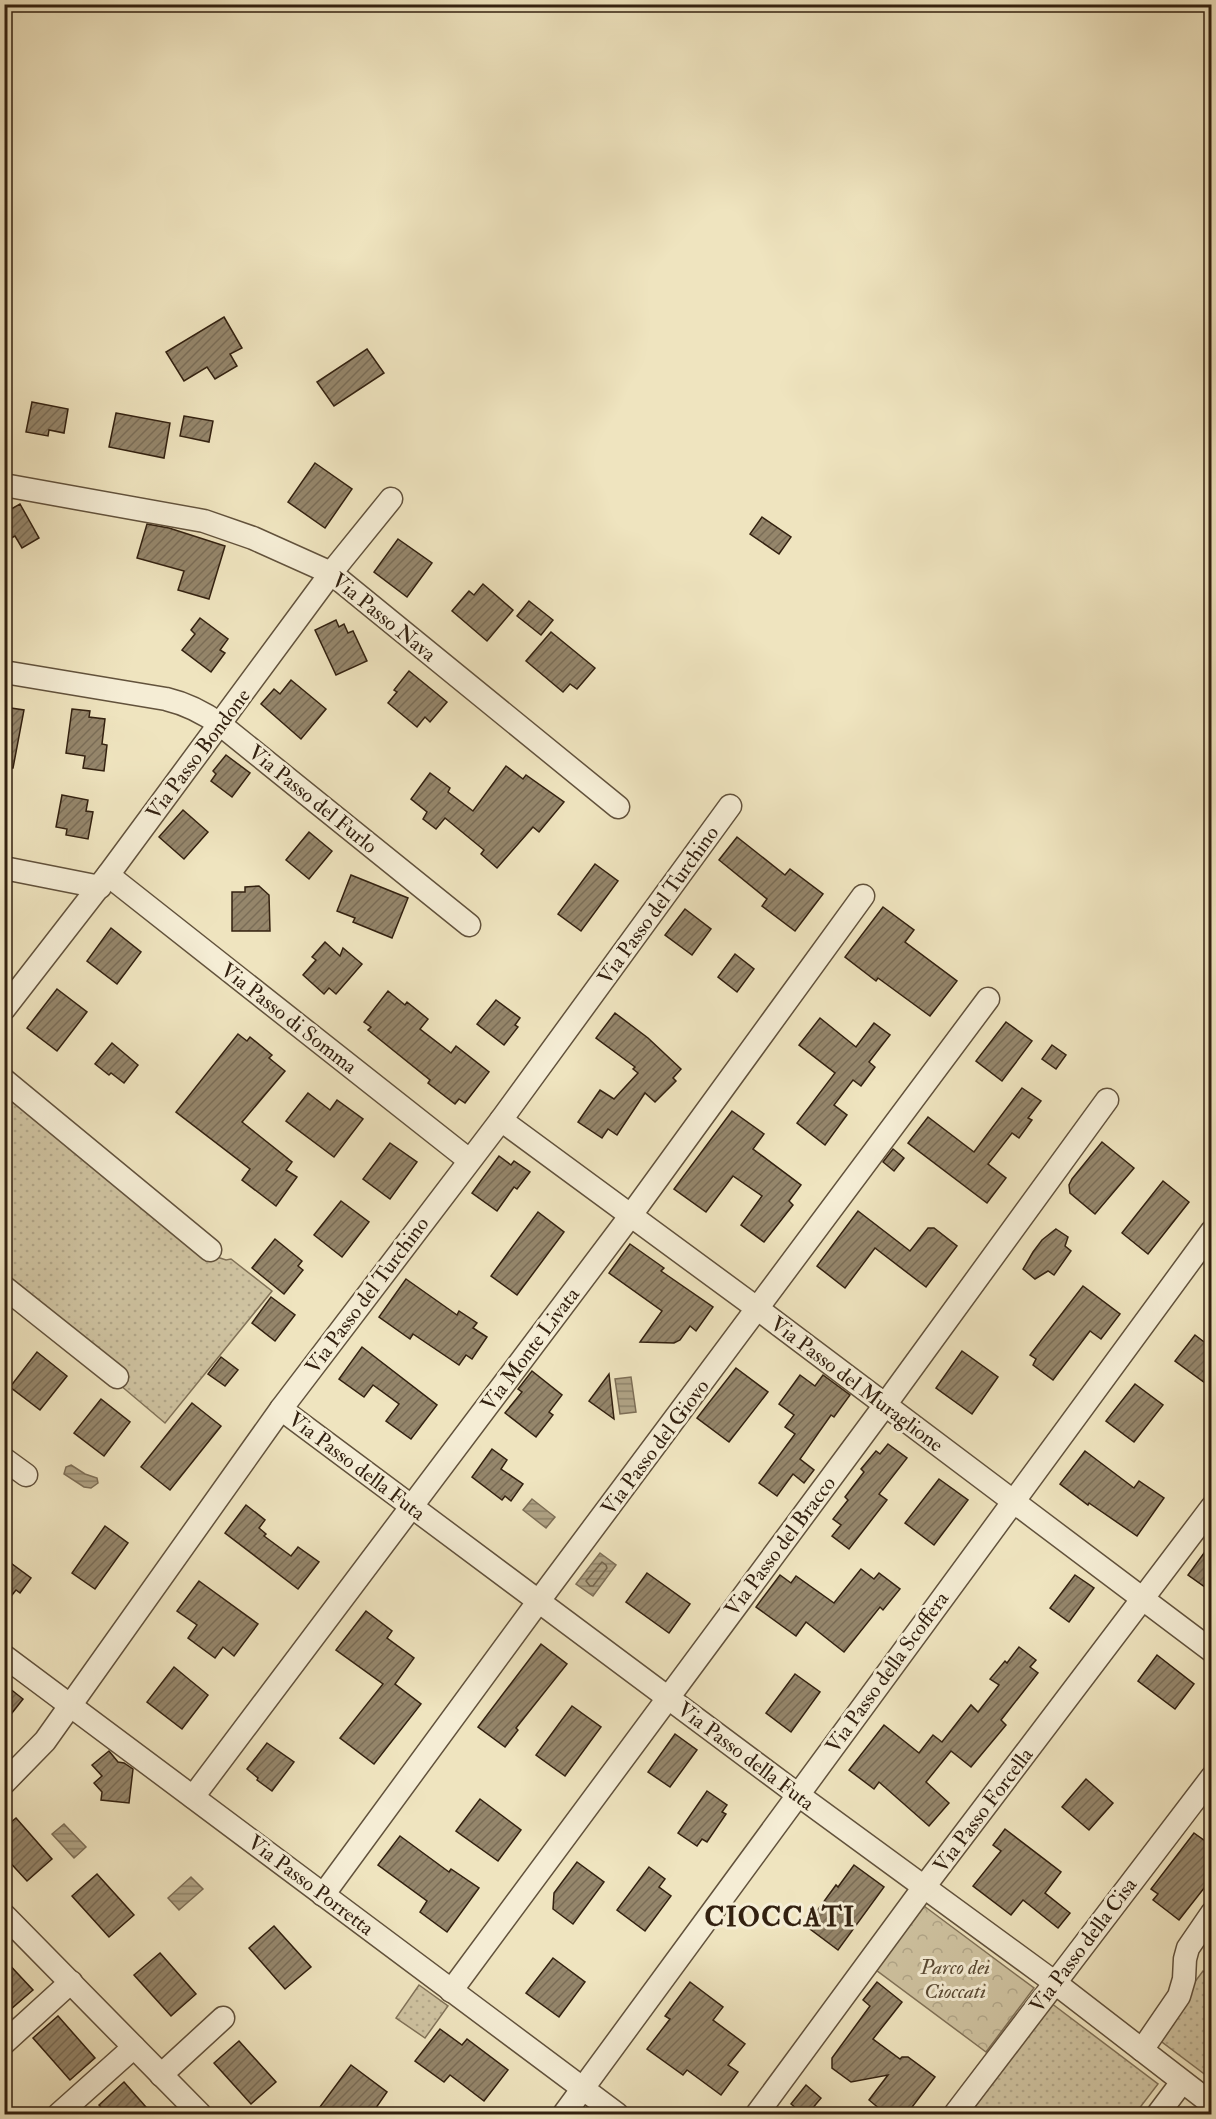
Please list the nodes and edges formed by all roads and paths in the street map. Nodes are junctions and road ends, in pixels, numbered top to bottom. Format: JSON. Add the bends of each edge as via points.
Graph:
{"nodes":[{"id":1,"x":4,"y":485,"type":"edge"},
{"id":2,"x":391,"y":498,"type":"dead end"},
{"id":3,"x":331,"y":573,"type":"junction"},
{"id":4,"x":4,"y":672,"type":"edge"},
{"id":5,"x":221,"y":725,"type":"junction"},
{"id":6,"x":730,"y":806,"type":"dead end"},
{"id":7,"x":618,"y":807,"type":"dead end"},
{"id":8,"x":4,"y":868,"type":"edge"},
{"id":9,"x":104,"y":881,"type":"junction"},
{"id":10,"x":863,"y":896,"type":"dead end"},
{"id":11,"x":469,"y":925,"type":"dead end"},
{"id":12,"x":988,"y":999,"type":"dead end"},
{"id":13,"x":4,"y":1009,"type":"edge"},
{"id":14,"x":4,"y":1080,"type":"edge"},
{"id":15,"x":1107,"y":1100,"type":"dead end"},
{"id":16,"x":501,"y":1120,"type":"junction"},
{"id":17,"x":469,"y":1160,"type":"junction"},
{"id":18,"x":631,"y":1215,"type":"junction"},
{"id":19,"x":1212,"y":1231,"type":"edge"},
{"id":20,"x":210,"y":1250,"type":"dead end"},
{"id":21,"x":4,"y":1287,"type":"edge"},
{"id":22,"x":758,"y":1309,"type":"junction"},
{"id":23,"x":117,"y":1377,"type":"dead end"},
{"id":24,"x":885,"y":1405,"type":"junction"},
{"id":25,"x":280,"y":1409,"type":"junction"},
{"id":26,"x":4,"y":1459,"type":"edge"},
{"id":27,"x":26,"y":1475,"type":"dead end"},
{"id":28,"x":1012,"y":1501,"type":"junction"},
{"id":29,"x":411,"y":1507,"type":"junction"},
{"id":30,"x":1212,"y":1507,"type":"edge"},
{"id":31,"x":1143,"y":1600,"type":"junction"},
{"id":32,"x":538,"y":1602,"type":"junction"},
{"id":33,"x":1212,"y":1651,"type":"edge"},
{"id":34,"x":4,"y":1656,"type":"edge"},
{"id":35,"x":668,"y":1697,"type":"junction"},
{"id":36,"x":70,"y":1706,"type":"junction"},
{"id":37,"x":1212,"y":1777,"type":"edge"},
{"id":38,"x":4,"y":1783,"type":"edge"},
{"id":39,"x":797,"y":1794,"type":"junction"},
{"id":40,"x":193,"y":1797,"type":"junction"},
{"id":41,"x":924,"y":1887,"type":"junction"},
{"id":42,"x":323,"y":1895,"type":"junction"},
{"id":43,"x":1212,"y":1913,"type":"edge"},
{"id":44,"x":4,"y":1915,"type":"edge"},
{"id":45,"x":70,"y":1982,"type":"junction"},
{"id":46,"x":1054,"y":1982,"type":"junction"},
{"id":47,"x":451,"y":1991,"type":"junction"},
{"id":48,"x":223,"y":2018,"type":"dead end"},
{"id":49,"x":4,"y":2043,"type":"edge"},
{"id":50,"x":134,"y":2047,"type":"junction"},
{"id":51,"x":1142,"y":2050,"type":"junction"},
{"id":52,"x":162,"y":2075,"type":"junction"},
{"id":53,"x":1182,"y":2082,"type":"junction"},
{"id":54,"x":582,"y":2089,"type":"junction"},
{"id":55,"x":1212,"y":2104,"type":"edge"},
{"id":56,"x":59,"y":2115,"type":"edge"},
{"id":57,"x":200,"y":2115,"type":"edge"},
{"id":58,"x":564,"y":2115,"type":"edge"},
{"id":59,"x":617,"y":2115,"type":"edge"},
{"id":60,"x":757,"y":2115,"type":"edge"},
{"id":61,"x":955,"y":2115,"type":"edge"},
{"id":62,"x":1158,"y":2115,"type":"edge"}],
"edges":[{"from":1,"to":3,"type":"street","name":"Via Passo Nava","via":[[204,521]]},
{"from":2,"to":3,"type":"street","name":"Via Passo Bondone"},
{"from":3,"to":5,"type":"street","name":"Via Passo Bondone"},
{"from":3,"to":7,"type":"street","name":"Via Passo Nava"},
{"from":4,"to":5,"type":"street","name":"Via Passo del Furlo","via":[[165,699],[194,708]]},
{"from":5,"to":9,"type":"street","name":"Via Passo Bondone"},
{"from":5,"to":11,"type":"street","name":"Via Passo del Furlo"},
{"from":6,"to":16,"type":"street","name":"Via Passo del Turchino"},
{"from":8,"to":9,"type":"street","name":"Via Passo di Somma"},
{"from":9,"to":13,"type":"street","name":"Via Passo Bondone"},
{"from":9,"to":17,"type":"street","name":"Via Passo di Somma"},
{"from":10,"to":18,"type":"street","name":"Via Monte Livata"},
{"from":12,"to":22,"type":"street","name":"Via Passo del Giovo"},
{"from":14,"to":20,"type":"street"},
{"from":15,"to":24,"type":"street","name":"Via Passo del Bracco"},
{"from":16,"to":17,"type":"street","name":"Via Passo del Turchino"},
{"from":16,"to":18,"type":"street","name":"Via Passo del Muraglione"},
{"from":17,"to":25,"type":"street","name":"Via Passo del Turchino"},
{"from":18,"to":22,"type":"street","name":"Via Passo del Muraglione"},
{"from":18,"to":29,"type":"street","name":"Via Monte Livata"},
{"from":19,"to":28,"type":"street","name":"Via Passo della Scoffera"},
{"from":21,"to":23,"type":"street"},
{"from":22,"to":24,"type":"street","name":"Via Passo del Muraglione"},
{"from":22,"to":32,"type":"street","name":"Via Passo del Giovo"},
{"from":24,"to":28,"type":"street","name":"Via Passo del Muraglione"},
{"from":24,"to":35,"type":"street","name":"Via Passo del Bracco"},
{"from":25,"to":29,"type":"street","name":"Via Passo della Futa"},
{"from":25,"to":36,"type":"street","name":"Via Passo del Turchino"},
{"from":26,"to":27,"type":"street"},
{"from":28,"to":31,"type":"street","name":"Via Passo del Muraglione"},
{"from":28,"to":39,"type":"street","name":"Via Passo della Scoffera"},
{"from":29,"to":32,"type":"street","name":"Via Passo della Futa"},
{"from":29,"to":40,"type":"street","name":"Via Monte Livata"},
{"from":30,"to":31,"type":"street","name":"Via Passo Forcella"},
{"from":31,"to":33,"type":"street","name":"Via Passo del Muraglione"},
{"from":31,"to":41,"type":"street","name":"Via Passo Forcella"},
{"from":32,"to":35,"type":"street","name":"Via Passo della Futa"},
{"from":32,"to":42,"type":"street","name":"Via Passo del Giovo"},
{"from":34,"to":36,"type":"street","name":"Via Passo Porretta"},
{"from":35,"to":39,"type":"street","name":"Via Passo della Futa"},
{"from":35,"to":47,"type":"street","name":"Via Passo del Bracco"},
{"from":36,"to":38,"type":"street","name":"Via Passo del Turchino","via":[[45,1741]]},
{"from":36,"to":40,"type":"street","name":"Via Passo Porretta"},
{"from":37,"to":46,"type":"street","name":"Via Passo della Cisa"},
{"from":39,"to":41,"type":"street","name":"Via Passo della Futa"},
{"from":39,"to":54,"type":"street","name":"Via Passo della Scoffera"},
{"from":40,"to":42,"type":"street","name":"Via Passo Porretta"},
{"from":41,"to":46,"type":"street","name":"Via Passo della Futa"},
{"from":41,"to":60,"type":"street","name":"Via Passo Forcella"},
{"from":42,"to":47,"type":"street","name":"Via Passo Porretta"},
{"from":43,"to":51,"type":"street","via":[[1190,1943],[1179,1996]]},
{"from":44,"to":45,"type":"street"},
{"from":45,"to":49,"type":"street"},
{"from":45,"to":50,"type":"street"},
{"from":46,"to":51,"type":"street","name":"Via Passo della Futa"},
{"from":46,"to":61,"type":"street","name":"Via Passo della Cisa"},
{"from":47,"to":54,"type":"street","name":"Via Passo Porretta"},
{"from":48,"to":52,"type":"street"},
{"from":50,"to":52,"type":"street"},
{"from":50,"to":56,"type":"street"},
{"from":51,"to":53,"type":"street","name":"Via Passo della Futa"},
{"from":52,"to":57,"type":"street"},
{"from":53,"to":55,"type":"street","name":"Via Passo della Futa"},
{"from":53,"to":62,"type":"street"},
{"from":54,"to":58,"type":"street","name":"Via Passo della Scoffera"},
{"from":54,"to":59,"type":"street","name":"Via Passo Porretta"}]}
